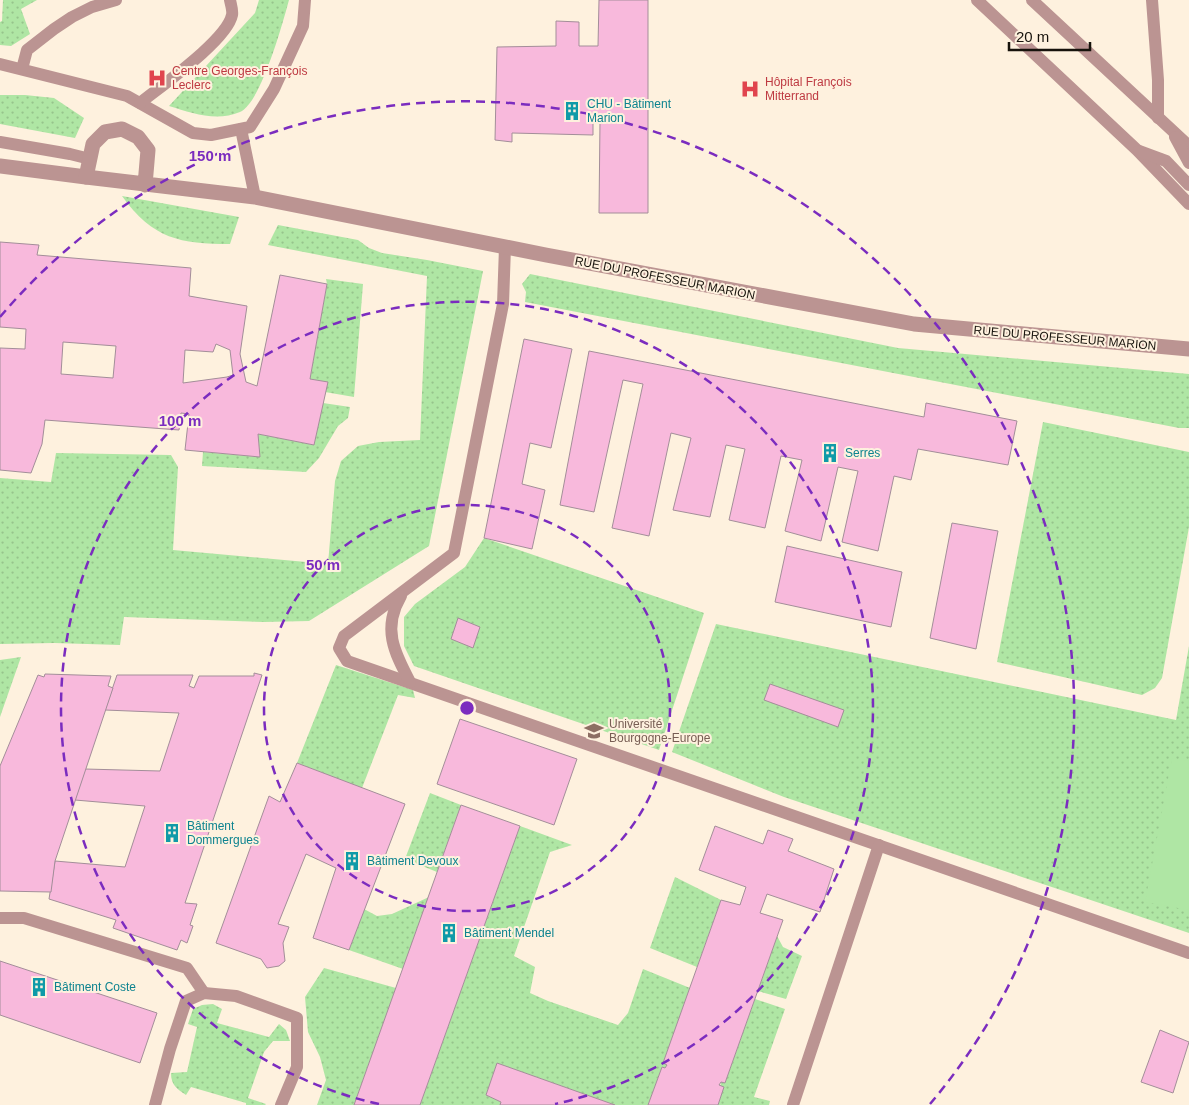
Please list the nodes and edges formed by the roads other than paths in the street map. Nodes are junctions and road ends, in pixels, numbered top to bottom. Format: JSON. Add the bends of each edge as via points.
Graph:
{"nodes":[{"id":1,"x":116,"y":0,"type":"edge"},
{"id":2,"x":230,"y":0,"type":"edge"},
{"id":3,"x":305,"y":0,"type":"edge"},
{"id":4,"x":976,"y":0,"type":"edge"},
{"id":5,"x":1032,"y":0,"type":"edge"},
{"id":6,"x":1152,"y":0,"type":"edge"},
{"id":7,"x":0,"y":64,"type":"edge"},
{"id":8,"x":22,"y":69,"type":"junction"},
{"id":9,"x":140,"y":103,"type":"junction"},
{"id":10,"x":1158,"y":118,"type":"junction"},
{"id":11,"x":241,"y":129,"type":"junction"},
{"id":12,"x":1171,"y":130,"type":"junction"},
{"id":13,"x":0,"y":142,"type":"edge"},
{"id":14,"x":1189,"y":146,"type":"edge"},
{"id":15,"x":1136,"y":150,"type":"junction"},
{"id":16,"x":90,"y":159,"type":"junction"},
{"id":17,"x":1189,"y":163,"type":"edge"},
{"id":18,"x":0,"y":166,"type":"edge"},
{"id":19,"x":86,"y":177,"type":"junction"},
{"id":20,"x":1189,"y":184,"type":"edge"},
{"id":21,"x":145,"y":185,"type":"junction"},
{"id":22,"x":255,"y":197,"type":"junction"},
{"id":23,"x":1189,"y":204,"type":"edge"},
{"id":24,"x":506,"y":248,"type":"junction"},
{"id":25,"x":1189,"y":349,"type":"edge"},
{"id":26,"x":404,"y":590,"type":"junction"},
{"id":27,"x":410,"y":682,"type":"junction"},
{"id":28,"x":879,"y":845,"type":"junction"},
{"id":29,"x":0,"y":918,"type":"edge"},
{"id":30,"x":1189,"y":952,"type":"edge"},
{"id":31,"x":204,"y":992,"type":"junction"},
{"id":32,"x":155,"y":1105,"type":"edge"},
{"id":33,"x":281,"y":1105,"type":"edge"},
{"id":34,"x":793,"y":1105,"type":"edge"}],
"edges":[{"from":1,"to":8,"type":"lane","via":[[92,7],[54,29],[27,50]]},
{"from":2,"to":9,"type":"lane","via":[[233,14],[228,27],[213,45]]},
{"from":3,"to":11,"type":"lane","via":[[303,26],[274,89],[250,127]]},
{"from":4,"to":15,"type":"lane"},
{"from":5,"to":10,"type":"lane"},
{"from":6,"to":10,"type":"lane"},
{"from":7,"to":8,"type":"lane"},
{"from":8,"to":9,"type":"lane","via":[[127,96]]},
{"from":9,"to":11,"type":"lane","via":[[193,133],[212,135]]},
{"from":10,"to":12,"type":"lane"},
{"from":11,"to":22,"type":"lane"},
{"from":12,"to":14,"type":"lane"},
{"from":12,"to":17,"type":"lane"},
{"from":13,"to":16,"type":"lane"},
{"from":15,"to":20,"type":"lane","via":[[1166,161]]},
{"from":15,"to":23,"type":"lane"},
{"from":16,"to":19,"type":"street"},
{"from":16,"to":21,"type":"street","via":[[93,144],[105,132],[122,129],[138,137],[148,150]]},
{"from":18,"to":19,"type":"street","name":"RUE DU PROFESSEUR MARION"},
{"from":19,"to":21,"type":"street","name":"RUE DU PROFESSEUR MARION"},
{"from":21,"to":22,"type":"street","name":"RUE DU PROFESSEUR MARION"},
{"from":22,"to":24,"type":"street","name":"RUE DU PROFESSEUR MARION"},
{"from":24,"to":25,"type":"street","name":"RUE DU PROFESSEUR MARION","via":[[914,324]]},
{"from":24,"to":26,"type":"lane","via":[[503,304],[454,553]]},
{"from":26,"to":27,"type":"lane","via":[[392,617],[392,637],[396,656]]},
{"from":26,"to":27,"type":"lane","via":[[344,636],[340,648],[347,661]]},
{"from":27,"to":28,"type":"lane"},
{"from":28,"to":30,"type":"lane"},
{"from":28,"to":34,"type":"lane"},
{"from":29,"to":31,"type":"lane","via":[[24,918],[187,968]]},
{"from":31,"to":32,"type":"lane","via":[[186,1001]]},
{"from":31,"to":33,"type":"lane","via":[[236,996],[297,1018],[296,1067]]}]}
